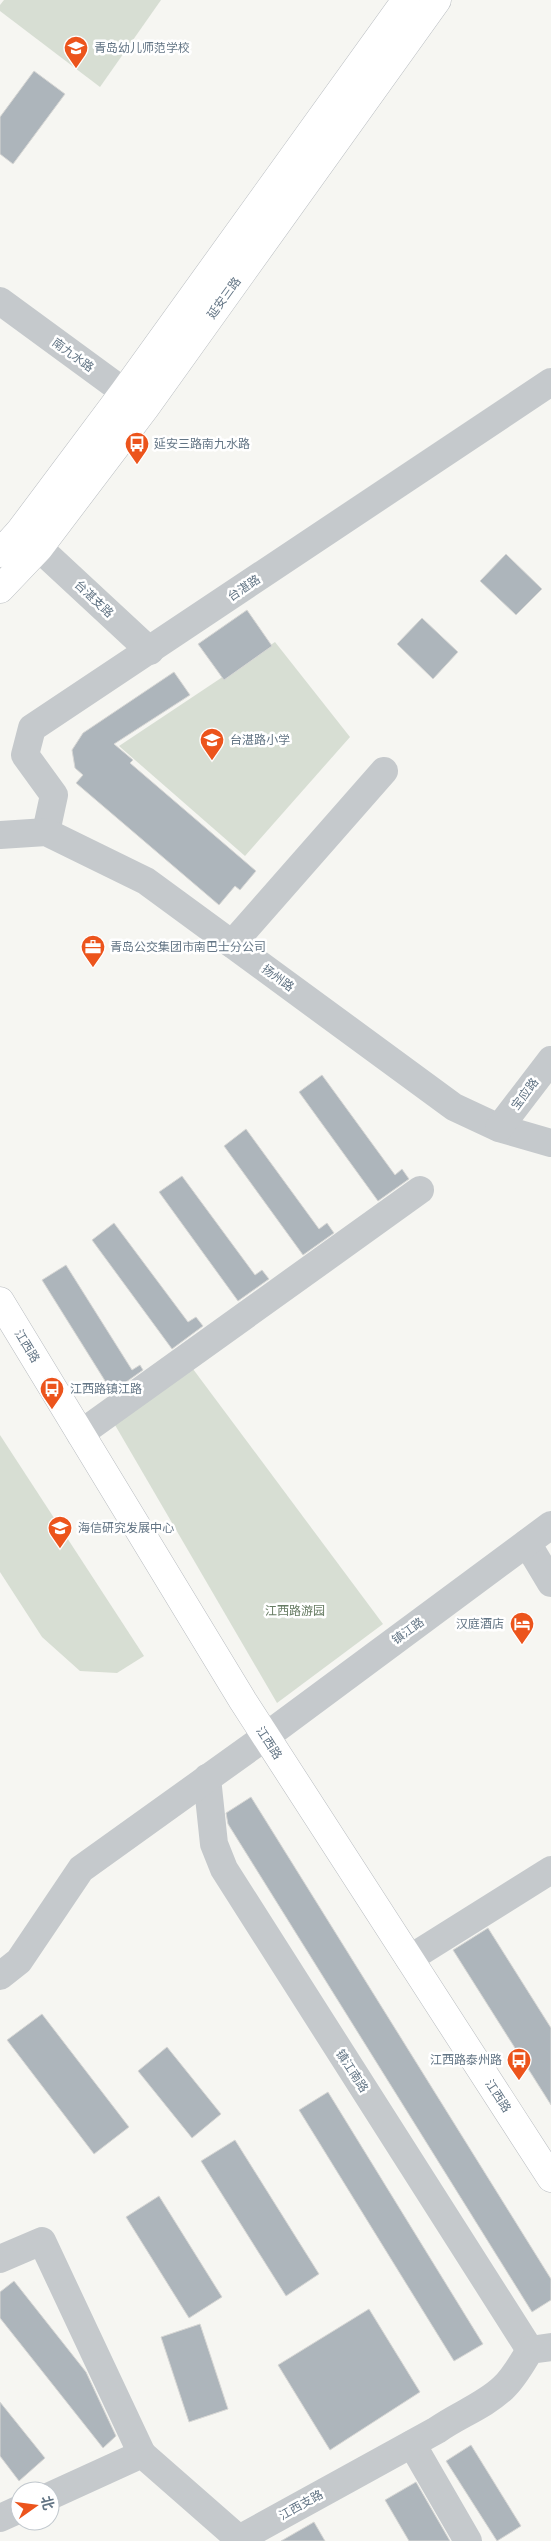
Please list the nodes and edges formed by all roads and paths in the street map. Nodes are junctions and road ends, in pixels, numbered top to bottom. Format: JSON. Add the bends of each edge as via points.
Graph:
{"nodes":[{"id":1,"x":406,"y":0,"type":"edge"},
{"id":2,"x":437,"y":0,"type":"edge"},
{"id":3,"x":0,"y":301,"type":"edge"},
{"id":4,"x":551,"y":382,"type":"edge"},
{"id":5,"x":124,"y":392,"type":"junction"},
{"id":6,"x":145,"y":408,"type":"junction"},
{"id":7,"x":39,"y":548,"type":"junction"},
{"id":8,"x":0,"y":552,"type":"edge"},
{"id":9,"x":0,"y":589,"type":"edge"},
{"id":10,"x":150,"y":651,"type":"junction"},
{"id":11,"x":384,"y":770,"type":"dead end"},
{"id":12,"x":46,"y":832,"type":"junction"},
{"id":13,"x":0,"y":835,"type":"edge"},
{"id":14,"x":232,"y":944,"type":"junction"},
{"id":15,"x":551,"y":1060,"type":"edge"},
{"id":16,"x":499,"y":1128,"type":"junction"},
{"id":17,"x":551,"y":1143,"type":"edge"},
{"id":18,"x":420,"y":1190,"type":"dead end"},
{"id":19,"x":1,"y":1304,"type":"edge"},
{"id":20,"x":80,"y":1434,"type":"junction"},
{"id":21,"x":551,"y":1525,"type":"edge"},
{"id":22,"x":527,"y":1543,"type":"junction"},
{"id":23,"x":551,"y":1583,"type":"edge"},
{"id":24,"x":265,"y":1737,"type":"junction"},
{"id":25,"x":208,"y":1778,"type":"junction"},
{"id":26,"x":551,"y":1870,"type":"edge"},
{"id":27,"x":410,"y":1959,"type":"junction"},
{"id":28,"x":0,"y":1976,"type":"edge"},
{"id":29,"x":551,"y":2178,"type":"edge"},
{"id":30,"x":0,"y":2259,"type":"edge"},
{"id":31,"x":541,"y":2348,"type":"edge"},
{"id":32,"x":412,"y":2444,"type":"junction"},
{"id":33,"x":142,"y":2454,"type":"junction"},
{"id":34,"x":60,"y":2491,"type":"edge"},
{"id":35,"x":238,"y":2540,"type":"edge"},
{"id":36,"x":468,"y":2541,"type":"edge"}],
"edges":[{"from":1,"to":5,"type":"main road","name":"延安三路"},
{"from":2,"to":6,"type":"main road","name":"延安三路"},
{"from":3,"to":5,"type":"street","name":"南九水路"},
{"from":4,"to":10,"type":"street","name":"台湛路"},
{"from":5,"to":6,"type":"street","name":"南九水路"},
{"from":5,"to":8,"type":"main road","name":"延安三路","via":[[20,531]]},
{"from":6,"to":7,"type":"main road","name":"延安三路"},
{"from":7,"to":9,"type":"main road","name":"延安三路"},
{"from":7,"to":10,"type":"street","name":"台湛支路"},
{"from":10,"to":12,"type":"street","name":"台湛路","via":[[32,728],[25,755],[54,795]]},
{"from":11,"to":14,"type":"street"},
{"from":12,"to":13,"type":"street","name":"扬州路"},
{"from":12,"to":14,"type":"street","name":"扬州路","via":[[146,881]]},
{"from":14,"to":16,"type":"street","name":"扬州路","via":[[454,1107]]},
{"from":15,"to":16,"type":"street","name":"宝应路"},
{"from":16,"to":17,"type":"street","name":"扬州路"},
{"from":18,"to":20,"type":"street"},
{"from":19,"to":20,"type":"main road","name":"江西路"},
{"from":20,"to":24,"type":"main road","name":"江西路"},
{"from":21,"to":22,"type":"street","name":"镇江路"},
{"from":22,"to":23,"type":"street"},
{"from":22,"to":24,"type":"street","name":"镇江路"},
{"from":24,"to":25,"type":"street"},
{"from":24,"to":27,"type":"main road","name":"江西路"},
{"from":25,"to":28,"type":"street","via":[[80,1868],[19,1961]]},
{"from":25,"to":31,"type":"street","name":"镇江南路","via":[[214,1844],[224,1869]]},
{"from":26,"to":27,"type":"street"},
{"from":27,"to":29,"type":"main road","name":"江西路"},
{"from":30,"to":33,"type":"street","via":[[42,2240]]},
{"from":31,"to":32,"type":"street","name":"江西支路","via":[[503,2388]]},
{"from":32,"to":35,"type":"street","name":"江西支路"},
{"from":32,"to":36,"type":"street"},
{"from":33,"to":34,"type":"street"},
{"from":33,"to":35,"type":"street","name":"江西支路"}]}
